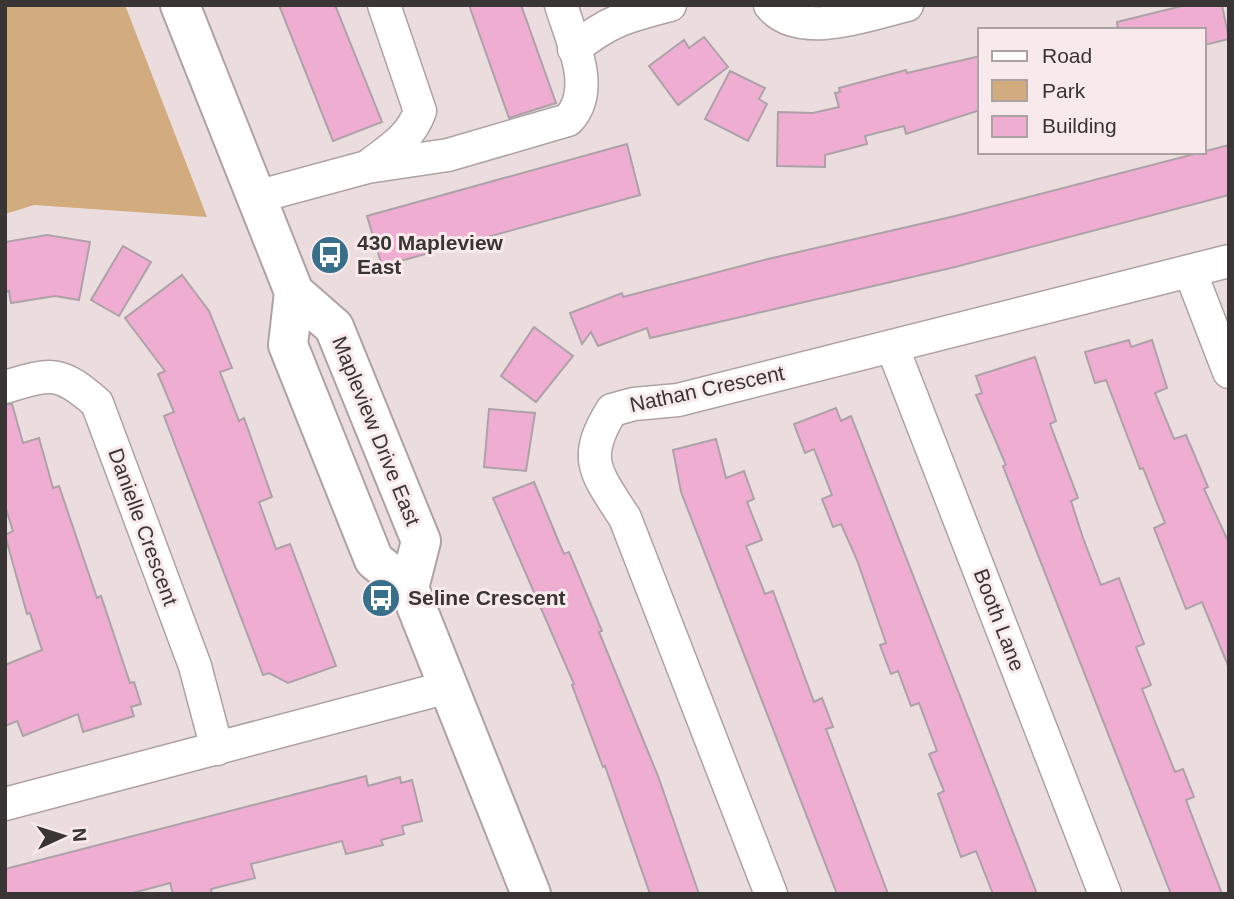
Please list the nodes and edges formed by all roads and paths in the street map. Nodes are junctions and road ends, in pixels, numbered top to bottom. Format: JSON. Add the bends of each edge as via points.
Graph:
{"nodes":[{"id":1,"x":180,"y":5,"type":"edge"},
{"id":2,"x":384,"y":5,"type":"edge"},
{"id":3,"x":561,"y":5,"type":"edge"},
{"id":4,"x":670,"y":5,"type":"edge"},
{"id":5,"x":770,"y":5,"type":"edge"},
{"id":6,"x":907,"y":5,"type":"edge"},
{"id":7,"x":574,"y":49,"type":"junction"},
{"id":8,"x":367,"y":167,"type":"junction"},
{"id":9,"x":256,"y":197,"type":"junction"},
{"id":10,"x":1229,"y":261,"type":"edge"},
{"id":11,"x":1190,"y":271,"type":"junction"},
{"id":12,"x":293,"y":292,"type":"junction"},
{"id":13,"x":892,"y":346,"type":"junction"},
{"id":14,"x":1229,"y":372,"type":"edge"},
{"id":15,"x":5,"y":387,"type":"edge"},
{"id":16,"x":409,"y":588,"type":"junction"},
{"id":17,"x":448,"y":687,"type":"junction"},
{"id":18,"x":217,"y":749,"type":"junction"},
{"id":19,"x":5,"y":804,"type":"edge"},
{"id":20,"x":531,"y":894,"type":"edge"},
{"id":21,"x":771,"y":894,"type":"edge"},
{"id":22,"x":1105,"y":894,"type":"edge"}],
"edges":[{"from":1,"to":9,"type":"main road","name":"Mapleview Drive East"},
{"from":2,"to":8,"type":"street","via":[[421,111],[404,140]]},
{"from":3,"to":7,"type":"street"},
{"from":4,"to":7,"type":"street","via":[[600,28]]},
{"from":5,"to":6,"type":"street","via":[[776,13],[818,26]]},
{"from":7,"to":8,"type":"street","via":[[581,97],[568,120],[448,155]]},
{"from":8,"to":9,"type":"street"},
{"from":9,"to":12,"type":"main road","name":"Mapleview Drive East"},
{"from":10,"to":11,"type":"street","name":"Nathan Crescent"},
{"from":11,"to":13,"type":"street","name":"Nathan Crescent"},
{"from":11,"to":14,"type":"street"},
{"from":12,"to":16,"type":"main road","name":"Mapleview Drive East","via":[[288,345],[374,560]]},
{"from":12,"to":16,"type":"main road","name":"Mapleview Drive East","via":[[334,327],[421,541]]},
{"from":13,"to":21,"type":"street","name":"Nathan Crescent","via":[[678,400],[612,410],[596,435],[594,466],[625,518]]},
{"from":13,"to":22,"type":"street","name":"Booth Lane"},
{"from":15,"to":18,"type":"street","name":"Danielle Crescent","via":[[44,375],[72,381],[97,403],[195,666]]},
{"from":16,"to":17,"type":"main road","name":"Mapleview Drive East"},
{"from":17,"to":18,"type":"street"},
{"from":17,"to":20,"type":"main road","name":"Mapleview Drive East"},
{"from":18,"to":19,"type":"street"}]}
